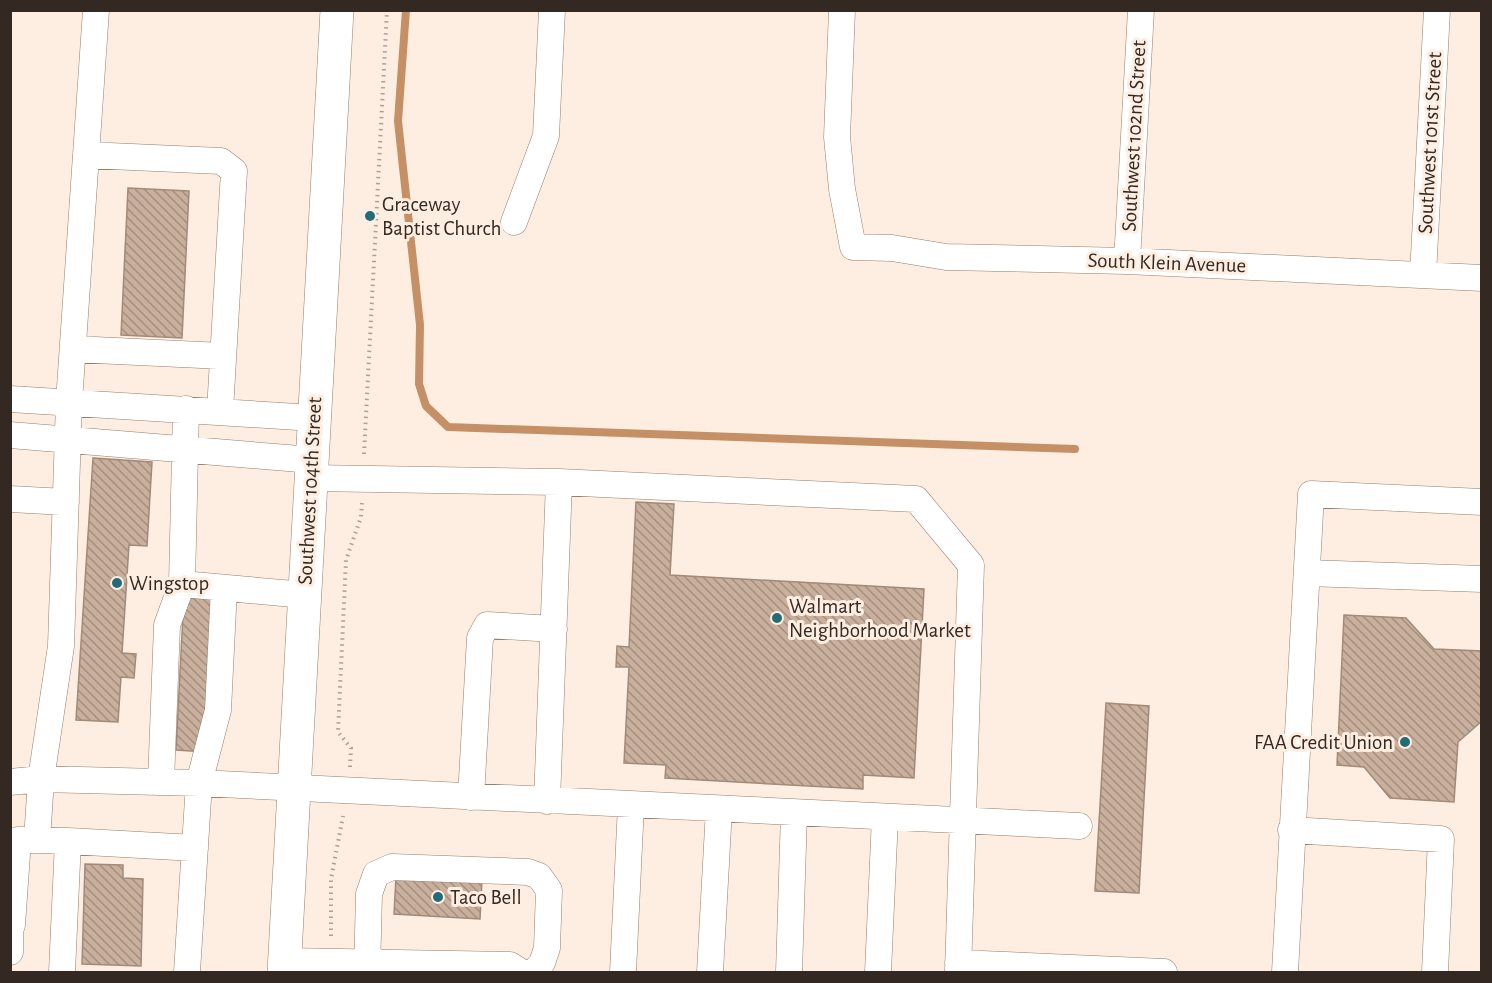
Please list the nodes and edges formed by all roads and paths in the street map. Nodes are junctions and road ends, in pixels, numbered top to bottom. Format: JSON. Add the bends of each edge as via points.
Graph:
{"nodes":[{"id":1,"x":96,"y":10,"type":"edge"},
{"id":2,"x":337,"y":10,"type":"edge"},
{"id":3,"x":552,"y":10,"type":"edge"},
{"id":4,"x":842,"y":10,"type":"edge"},
{"id":5,"x":1141,"y":10,"type":"edge"},
{"id":6,"x":1437,"y":10,"type":"edge"},
{"id":7,"x":87,"y":155,"type":"junction"},
{"id":8,"x":514,"y":222,"type":"dead end"},
{"id":9,"x":1127,"y":261,"type":"junction"},
{"id":10,"x":1423,"y":275,"type":"junction"},
{"id":11,"x":1482,"y":278,"type":"edge"},
{"id":12,"x":73,"y":349,"type":"junction"},
{"id":13,"x":223,"y":356,"type":"junction"},
{"id":14,"x":10,"y":399,"type":"edge"},
{"id":15,"x":69,"y":402,"type":"junction"},
{"id":16,"x":186,"y":409,"type":"junction"},
{"id":17,"x":220,"y":411,"type":"junction"},
{"id":18,"x":314,"y":418,"type":"junction"},
{"id":19,"x":10,"y":435,"type":"edge"},
{"id":20,"x":68,"y":442,"type":"junction"},
{"id":21,"x":185,"y":451,"type":"junction"},
{"id":22,"x":311,"y":469,"type":"junction"},
{"id":23,"x":560,"y":482,"type":"junction"},
{"id":24,"x":10,"y":499,"type":"edge"},
{"id":25,"x":66,"y":502,"type":"junction"},
{"id":26,"x":1482,"y":502,"type":"edge"},
{"id":27,"x":1306,"y":573,"type":"junction"},
{"id":28,"x":1482,"y":579,"type":"edge"},
{"id":29,"x":182,"y":584,"type":"junction"},
{"id":30,"x":224,"y":588,"type":"junction"},
{"id":31,"x":305,"y":595,"type":"junction"},
{"id":32,"x":554,"y":628,"type":"junction"},
{"id":33,"x":41,"y":779,"type":"junction"},
{"id":34,"x":10,"y":782,"type":"edge"},
{"id":35,"x":161,"y":782,"type":"junction"},
{"id":36,"x":199,"y":783,"type":"junction"},
{"id":37,"x":294,"y":789,"type":"junction"},
{"id":38,"x":471,"y":797,"type":"junction"},
{"id":39,"x":547,"y":801,"type":"junction"},
{"id":40,"x":631,"y":805,"type":"junction"},
{"id":41,"x":719,"y":809,"type":"junction"},
{"id":42,"x":794,"y":813,"type":"junction"},
{"id":43,"x":885,"y":817,"type":"junction"},
{"id":44,"x":963,"y":820,"type":"junction"},
{"id":45,"x":1079,"y":826,"type":"dead end"},
{"id":46,"x":1291,"y":830,"type":"junction"},
{"id":47,"x":37,"y":840,"type":"junction"},
{"id":48,"x":68,"y":841,"type":"junction"},
{"id":49,"x":195,"y":848,"type":"junction"},
{"id":50,"x":11,"y":925,"type":"edge"},
{"id":51,"x":10,"y":952,"type":"edge"},
{"id":52,"x":284,"y":967,"type":"edge"},
{"id":53,"x":366,"y":967,"type":"edge"},
{"id":54,"x":958,"y":968,"type":"edge"},
{"id":55,"x":62,"y":972,"type":"edge"},
{"id":56,"x":187,"y":972,"type":"edge"},
{"id":57,"x":521,"y":972,"type":"edge"},
{"id":58,"x":534,"y":972,"type":"edge"},
{"id":59,"x":623,"y":972,"type":"edge"},
{"id":60,"x":710,"y":972,"type":"edge"},
{"id":61,"x":789,"y":972,"type":"edge"},
{"id":62,"x":878,"y":972,"type":"edge"},
{"id":63,"x":1152,"y":972,"type":"edge"},
{"id":64,"x":1285,"y":972,"type":"edge"},
{"id":65,"x":1435,"y":972,"type":"edge"}],
"edges":[{"from":1,"to":7,"type":"street"},
{"from":2,"to":18,"type":"main road","name":"Southwest 104th Street"},
{"from":3,"to":8,"type":"street","via":[[546,136]]},
{"from":4,"to":9,"type":"street","name":"South Klein Avenue","via":[[838,154],[853,247],[892,248],[946,257]]},
{"from":5,"to":9,"type":"street","name":"Southwest 102nd Street"},
{"from":6,"to":10,"type":"street","name":"Southwest 101st Street"},
{"from":7,"to":12,"type":"street"},
{"from":7,"to":13,"type":"street","via":[[221,161],[234,171]]},
{"from":9,"to":10,"type":"street","name":"South Klein Avenue"},
{"from":10,"to":11,"type":"street","name":"South Klein Avenue"},
{"from":12,"to":13,"type":"street"},
{"from":12,"to":15,"type":"street"},
{"from":13,"to":17,"type":"street"},
{"from":14,"to":15,"type":"street"},
{"from":15,"to":16,"type":"street"},
{"from":15,"to":20,"type":"street"},
{"from":16,"to":17,"type":"street"},
{"from":16,"to":21,"type":"street"},
{"from":17,"to":18,"type":"street"},
{"from":18,"to":22,"type":"main road","name":"Southwest 104th Street"},
{"from":19,"to":20,"type":"street"},
{"from":20,"to":21,"type":"street"},
{"from":20,"to":25,"type":"street"},
{"from":21,"to":22,"type":"street"},
{"from":21,"to":29,"type":"street"},
{"from":22,"to":23,"type":"street"},
{"from":22,"to":31,"type":"main road","name":"Southwest 104th Street"},
{"from":23,"to":32,"type":"street"},
{"from":23,"to":44,"type":"street","via":[[916,499],[971,564]]},
{"from":24,"to":25,"type":"street"},
{"from":25,"to":33,"type":"street","via":[[61,646]]},
{"from":26,"to":27,"type":"street","via":[[1311,494]]},
{"from":27,"to":28,"type":"street"},
{"from":27,"to":46,"type":"street"},
{"from":29,"to":30,"type":"street"},
{"from":29,"to":35,"type":"street","via":[[167,625]]},
{"from":30,"to":31,"type":"street"},
{"from":30,"to":36,"type":"street","via":[[218,710]]},
{"from":31,"to":37,"type":"main road","name":"Southwest 104th Street"},
{"from":32,"to":38,"type":"street","via":[[487,625],[480,638]]},
{"from":32,"to":39,"type":"street"},
{"from":33,"to":34,"type":"street"},
{"from":33,"to":35,"type":"street"},
{"from":33,"to":47,"type":"street"},
{"from":35,"to":36,"type":"street"},
{"from":36,"to":37,"type":"street"},
{"from":36,"to":49,"type":"street"},
{"from":37,"to":38,"type":"street"},
{"from":37,"to":52,"type":"main road","name":"Southwest 104th Street"},
{"from":38,"to":39,"type":"street"},
{"from":39,"to":40,"type":"street"},
{"from":40,"to":41,"type":"street"},
{"from":40,"to":59,"type":"street"},
{"from":41,"to":42,"type":"street"},
{"from":41,"to":60,"type":"street"},
{"from":42,"to":43,"type":"street"},
{"from":42,"to":61,"type":"street"},
{"from":43,"to":44,"type":"street"},
{"from":43,"to":62,"type":"street"},
{"from":44,"to":45,"type":"street"},
{"from":44,"to":54,"type":"street"},
{"from":46,"to":64,"type":"street"},
{"from":46,"to":65,"type":"street","via":[[1441,839]]},
{"from":47,"to":48,"type":"street"},
{"from":47,"to":50,"type":"street","via":[[18,840]]},
{"from":48,"to":49,"type":"street"},
{"from":48,"to":55,"type":"street"},
{"from":49,"to":56,"type":"street"},
{"from":50,"to":51,"type":"street"},
{"from":52,"to":53,"type":"street"},
{"from":53,"to":57,"type":"street","via":[[510,964]]},
{"from":53,"to":58,"type":"street","via":[[369,894],[376,874],[392,867],[528,872],[539,876],[549,890],[547,948]]},
{"from":54,"to":63,"type":"street"}]}
